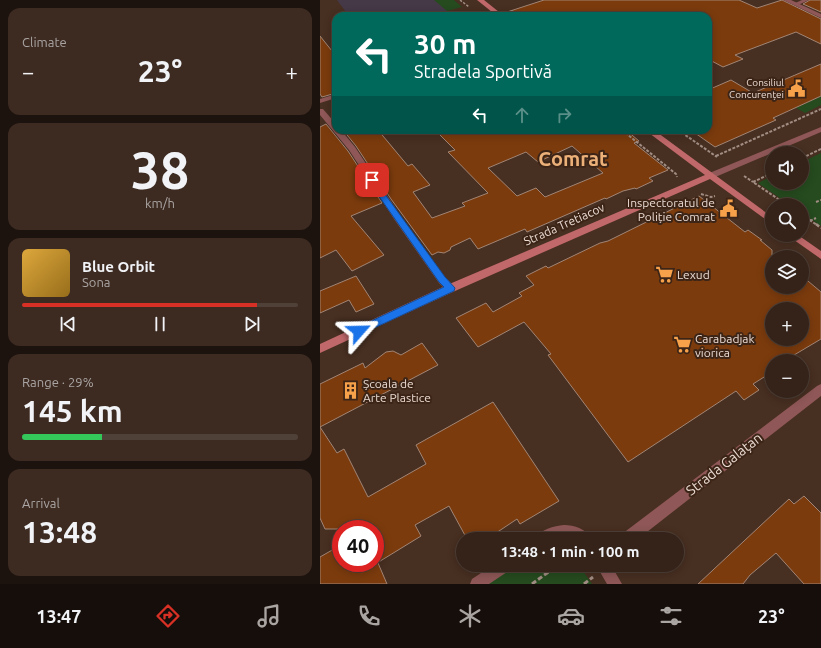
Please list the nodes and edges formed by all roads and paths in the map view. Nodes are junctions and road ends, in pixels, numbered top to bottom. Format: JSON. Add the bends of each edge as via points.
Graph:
{"nodes":[{"id":1,"x":480,"y":0,"type":"edge"},
{"id":2,"x":786,"y":0,"type":"edge"},
{"id":3,"x":806,"y":0,"type":"edge"},
{"id":4,"x":796,"y":4,"type":"junction"},
{"id":5,"x":496,"y":12,"type":"edge"},
{"id":6,"x":821,"y":16,"type":"edge"},
{"id":7,"x":332,"y":97,"type":"edge"},
{"id":8,"x":320,"y":101,"type":"edge"},
{"id":9,"x":821,"y":109,"type":"edge"},
{"id":10,"x":320,"y":111,"type":"edge"},
{"id":11,"x":332,"y":125,"type":"edge"},
{"id":12,"x":821,"y":129,"type":"edge"},
{"id":13,"x":339,"y":134,"type":"edge"},
{"id":14,"x":627,"y":134,"type":"edge"},
{"id":15,"x":655,"y":134,"type":"edge"},
{"id":16,"x":684,"y":134,"type":"edge"},
{"id":17,"x":821,"y":149,"type":"edge"},
{"id":18,"x":809,"y":155,"type":"edge"},
{"id":19,"x":710,"y":176,"type":"junction"},
{"id":20,"x":765,"y":176,"type":"edge"},
{"id":21,"x":677,"y":177,"type":"dead end"},
{"id":22,"x":777,"y":198,"type":"edge"},
{"id":23,"x":821,"y":200,"type":"edge"},
{"id":24,"x":816,"y":202,"type":"dead end"},
{"id":25,"x":765,"y":216,"type":"edge"},
{"id":26,"x":816,"y":218,"type":"dead end"},
{"id":27,"x":810,"y":221,"type":"joint"},
{"id":28,"x":821,"y":228,"type":"edge"},
{"id":29,"x":802,"y":242,"type":"edge"},
{"id":30,"x":821,"y":256,"type":"edge"},
{"id":31,"x":451,"y":288,"type":"junction"},
{"id":32,"x":320,"y":349,"type":"edge"},
{"id":33,"x":821,"y":389,"type":"edge"},
{"id":34,"x":557,"y":532,"type":"edge"},
{"id":35,"x":568,"y":532,"type":"edge"},
{"id":36,"x":636,"y":532,"type":"edge"},
{"id":37,"x":494,"y":572,"type":"edge"},
{"id":38,"x":548,"y":572,"type":"edge"},
{"id":39,"x":607,"y":572,"type":"edge"},
{"id":40,"x":477,"y":584,"type":"edge"},
{"id":41,"x":532,"y":584,"type":"edge"},
{"id":42,"x":615,"y":584,"type":"edge"}],
"edges":[{"from":1,"to":5,"type":"street"},
{"from":2,"to":4,"type":"street"},
{"from":3,"to":4,"type":"lane"},
{"from":4,"to":6,"type":"street"},
{"from":7,"to":8,"type":"street"},
{"from":9,"to":16,"type":"path","via":[[716,156]]},
{"from":10,"to":11,"type":"street"},
{"from":12,"to":19,"type":"street","name":"Strada Tretiacov"},
{"from":13,"to":31,"type":"street","via":[[442,280]]},
{"from":14,"to":21,"type":"path"},
{"from":15,"to":19,"type":"street"},
{"from":17,"to":18,"type":"path"},
{"from":19,"to":25,"type":"street"},
{"from":19,"to":31,"type":"street","name":"Strada Tretiacov","via":[[686,184]]},
{"from":20,"to":22,"type":"path","via":[[753,182]]},
{"from":23,"to":24,"type":"path"},
{"from":26,"to":27,"type":"path"},
{"from":27,"to":28,"type":"path"},
{"from":29,"to":30,"type":"street"},
{"from":31,"to":32,"type":"street","name":"Strada Tretiacov"},
{"from":33,"to":36,"type":"street","name":"Strada Galațan"},
{"from":34,"to":35,"type":"street"},
{"from":37,"to":40,"type":"street"},
{"from":38,"to":41,"type":"path"},
{"from":39,"to":42,"type":"street"}]}
